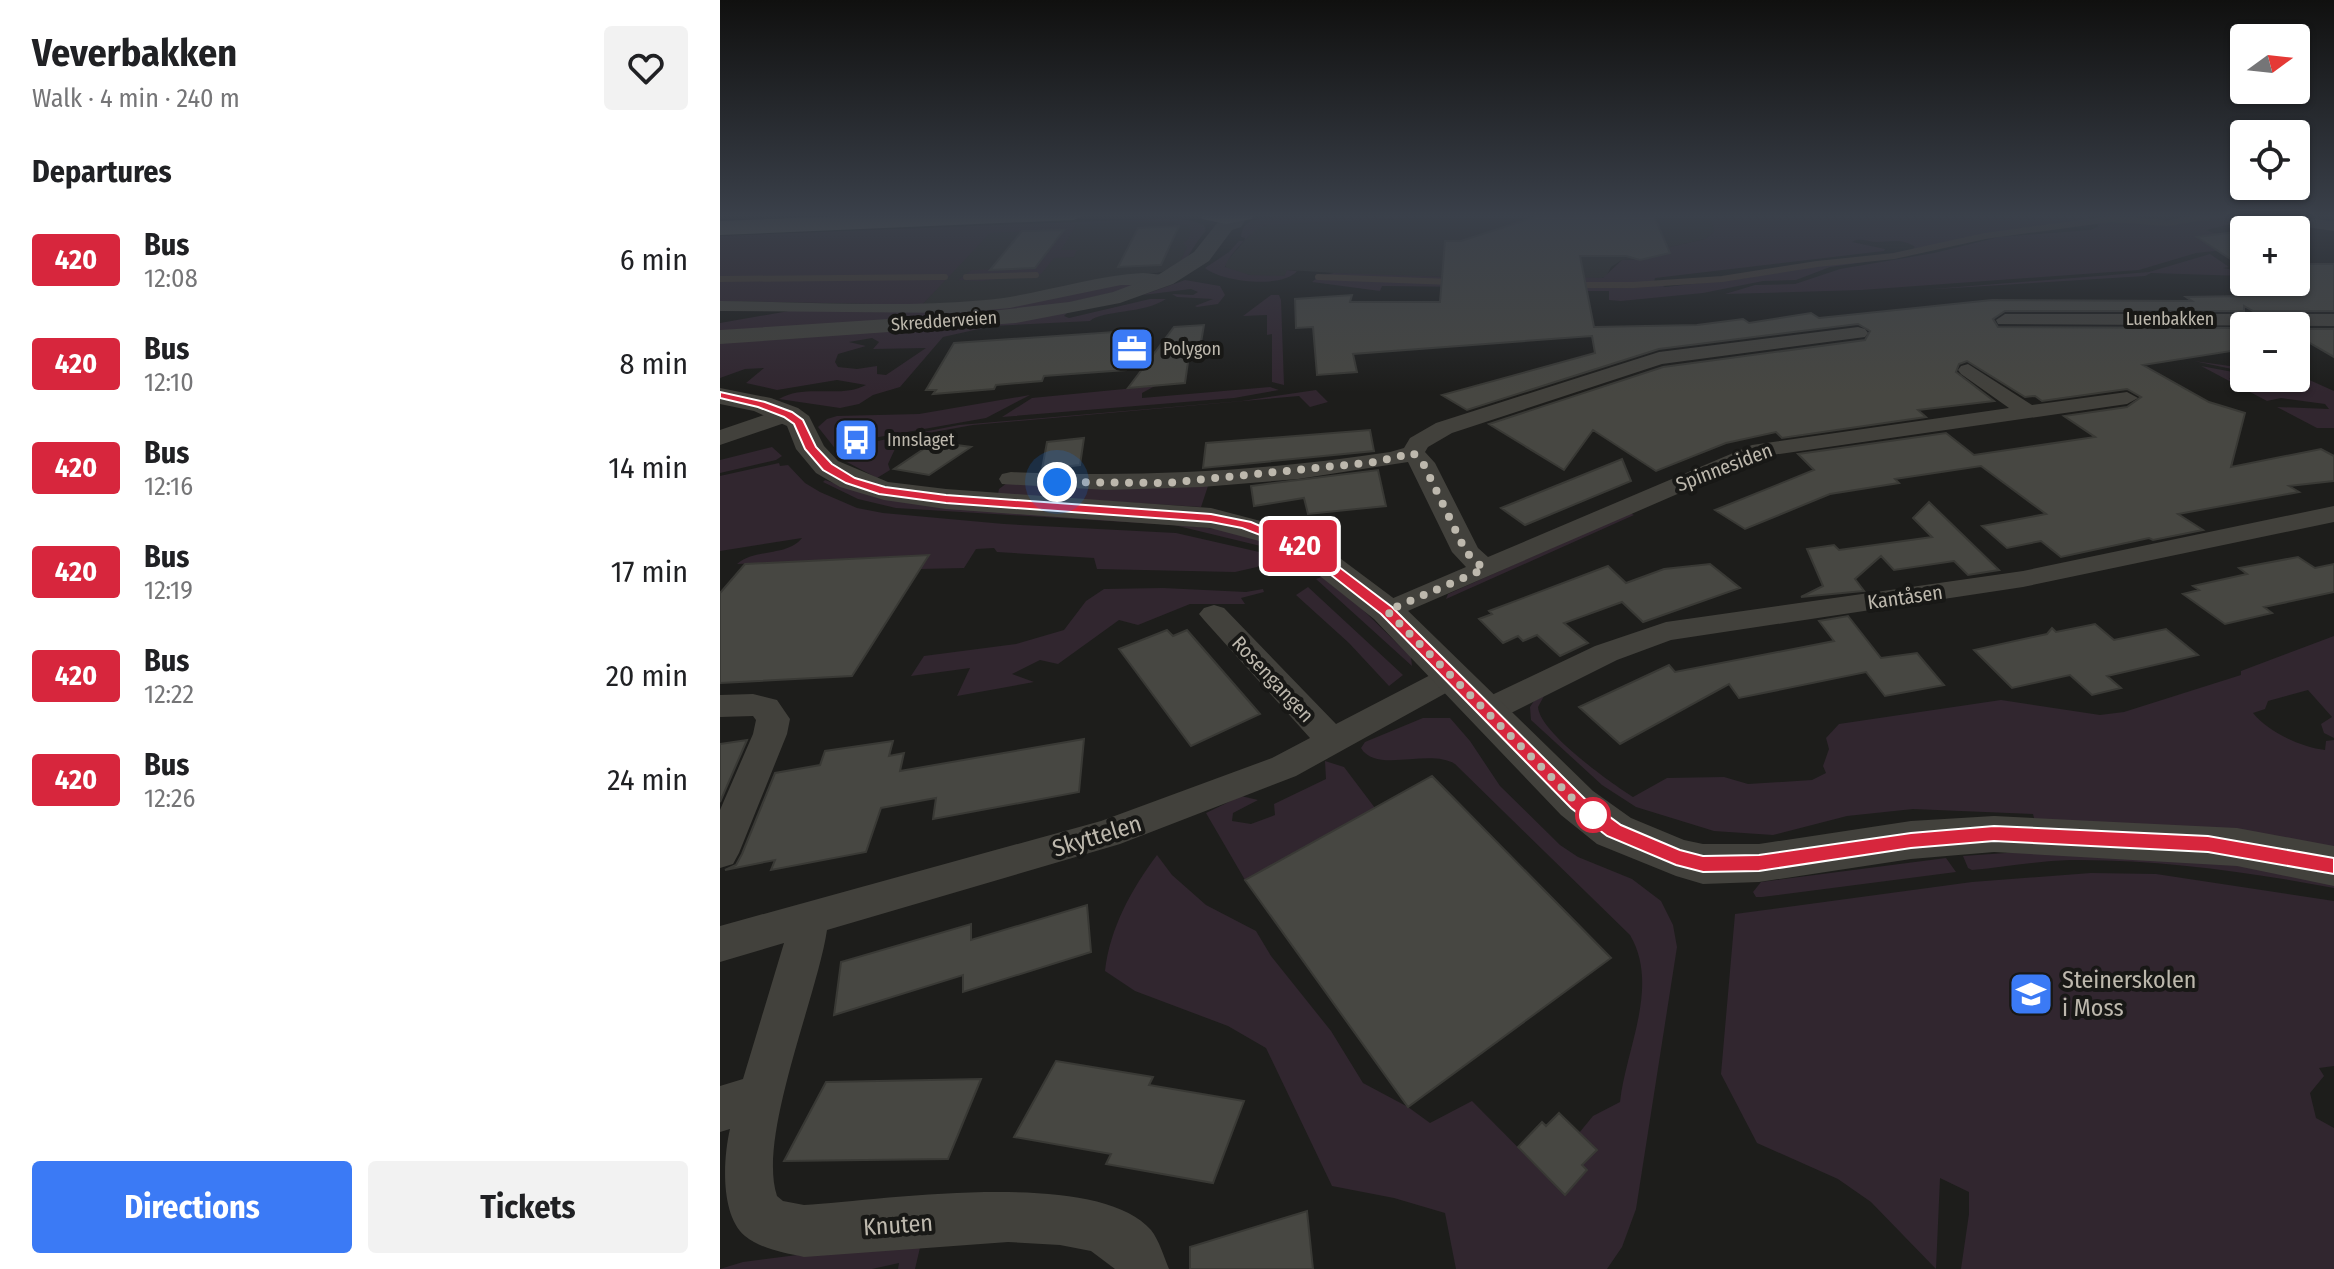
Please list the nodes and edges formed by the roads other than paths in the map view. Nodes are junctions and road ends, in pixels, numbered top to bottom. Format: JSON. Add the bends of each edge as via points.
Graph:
{"nodes":[{"id":1,"x":1176,"y":273,"type":"edge"},
{"id":2,"x":1164,"y":280,"type":"junction"},
{"id":3,"x":720,"y":306,"type":"edge"},
{"id":4,"x":2005,"y":320,"type":"dead end"},
{"id":5,"x":2334,"y":320,"type":"edge"},
{"id":6,"x":1858,"y":333,"type":"dead end"},
{"id":7,"x":720,"y":337,"type":"edge"},
{"id":8,"x":1968,"y":370,"type":"dead end"},
{"id":9,"x":720,"y":396,"type":"edge"},
{"id":10,"x":2127,"y":398,"type":"dead end"},
{"id":11,"x":2027,"y":411,"type":"junction"},
{"id":12,"x":788,"y":414,"type":"junction"},
{"id":13,"x":720,"y":438,"type":"edge"},
{"id":14,"x":1413,"y":453,"type":"junction"},
{"id":15,"x":1011,"y":479,"type":"dead end"},
{"id":16,"x":2334,"y":514,"type":"edge"},
{"id":17,"x":1484,"y":569,"type":"junction"},
{"id":18,"x":1387,"y":611,"type":"junction"},
{"id":19,"x":1214,"y":614,"type":"dead end"},
{"id":20,"x":1453,"y":676,"type":"junction"},
{"id":21,"x":720,"y":706,"type":"edge"},
{"id":22,"x":1487,"y":711,"type":"junction"},
{"id":23,"x":1333,"y":742,"type":"junction"},
{"id":24,"x":720,"y":853,"type":"edge"},
{"id":25,"x":2334,"y":866,"type":"edge"},
{"id":26,"x":809,"y":918,"type":"junction"},
{"id":27,"x":720,"y":944,"type":"edge"},
{"id":28,"x":740,"y":1103,"type":"edge"},
{"id":29,"x":1142,"y":1269,"type":"edge"}],
"edges":[{"from":1,"to":2,"type":"street","name":"Skredderveien"},
{"from":2,"to":3,"type":"street","name":"Skredderveien","via":[[1128,280],[973,307]]},
{"from":2,"to":7,"type":"street","name":"Skredderveien","via":[[1113,298],[1022,315]]},
{"from":4,"to":5,"type":"street","name":"Luenbakken"},
{"from":6,"to":14,"type":"street","via":[[1659,358],[1444,428],[1418,443]]},
{"from":8,"to":11,"type":"street"},
{"from":9,"to":12,"type":"street"},
{"from":10,"to":11,"type":"street","name":"Spinnesiden"},
{"from":11,"to":17,"type":"street","name":"Spinnesiden","via":[[1760,450]]},
{"from":12,"to":13,"type":"street"},
{"from":12,"to":18,"type":"street","via":[[799,422],[819,459],[866,486],[932,498],[1227,521],[1294,543]]},
{"from":14,"to":15,"type":"street","via":[[1376,462],[1166,483]]},
{"from":14,"to":17,"type":"street","via":[[1423,463],[1466,552]]},
{"from":16,"to":22,"type":"street","name":"Kantåsen","via":[[2023,579],[1666,631],[1606,653]]},
{"from":17,"to":18,"type":"street","name":"Spinnesiden"},
{"from":18,"to":20,"type":"street"},
{"from":19,"to":23,"type":"street","name":"Rosengangen"},
{"from":20,"to":22,"type":"street"},
{"from":20,"to":23,"type":"street","name":"Skyttelen"},
{"from":21,"to":24,"type":"street","via":[[753,705],[765,708],[773,719]]},
{"from":22,"to":25,"type":"street","via":[[1577,803],[1614,831],[1703,864],[1759,863],[1911,840],[1994,834],[2237,847]]},
{"from":23,"to":26,"type":"street","name":"Skyttelen","via":[[1260,778],[1107,834]]},
{"from":26,"to":27,"type":"street","name":"Skyttelen"},
{"from":26,"to":28,"type":"street","name":"Knuten","via":[[796,979]]},
{"from":28,"to":29,"type":"street","name":"Knuten","via":[[749,1195],[759,1214],[779,1226],[804,1231],[1008,1216],[1060,1219],[1101,1227],[1132,1248]]}]}
